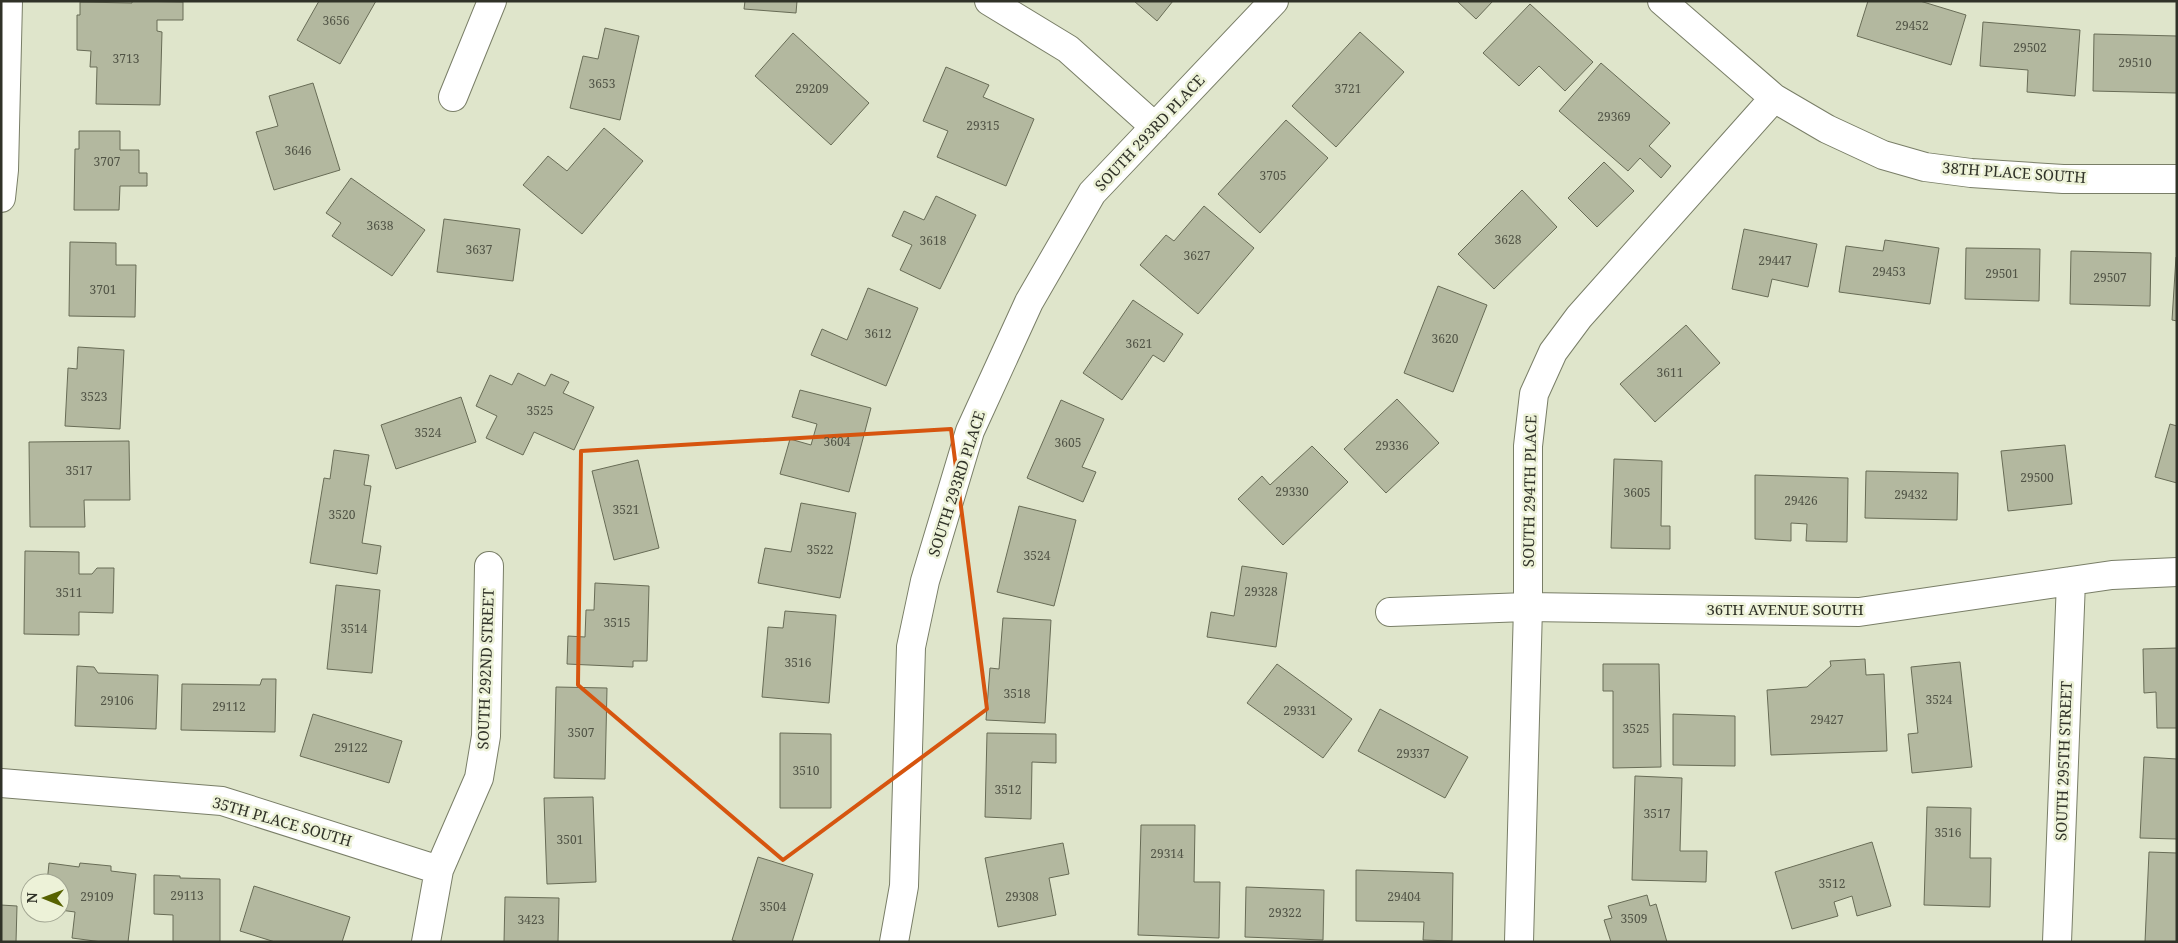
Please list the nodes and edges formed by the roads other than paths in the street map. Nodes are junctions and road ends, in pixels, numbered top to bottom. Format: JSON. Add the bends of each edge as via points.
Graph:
{"nodes":[{"id":1,"x":8,"y":1,"type":"edge"},
{"id":2,"x":492,"y":1,"type":"edge"},
{"id":3,"x":989,"y":1,"type":"edge"},
{"id":4,"x":1274,"y":1,"type":"edge"},
{"id":5,"x":1662,"y":1,"type":"edge"},
{"id":6,"x":452,"y":97,"type":"dead end"},
{"id":7,"x":1774,"y":98,"type":"junction"},
{"id":8,"x":1155,"y":127,"type":"junction"},
{"id":9,"x":2177,"y":179,"type":"edge"},
{"id":10,"x":1,"y":198,"type":"edge"},
{"id":11,"x":489,"y":566,"type":"dead end"},
{"id":12,"x":2177,"y":572,"type":"edge"},
{"id":13,"x":2071,"y":581,"type":"junction"},
{"id":14,"x":1528,"y":607,"type":"junction"},
{"id":15,"x":1390,"y":612,"type":"dead end"},
{"id":16,"x":1,"y":783,"type":"edge"},
{"id":17,"x":439,"y":870,"type":"junction"},
{"id":18,"x":426,"y":942,"type":"edge"},
{"id":19,"x":894,"y":942,"type":"edge"},
{"id":20,"x":1519,"y":942,"type":"edge"},
{"id":21,"x":2057,"y":942,"type":"edge"}],
"edges":[{"from":1,"to":10,"type":"street"},
{"from":2,"to":6,"type":"street"},
{"from":3,"to":8,"type":"street","via":[[1068,48]]},
{"from":4,"to":8,"type":"street","name":"SOUTH 293RD PLACE"},
{"from":5,"to":7,"type":"street","name":"38TH PLACE SOUTH"},
{"from":7,"to":9,"type":"street","name":"38TH PLACE SOUTH","via":[[1827,129],[1883,155],[1925,167],[2063,178]]},
{"from":7,"to":14,"type":"street","name":"SOUTH 294TH PLACE","via":[[1579,317],[1553,352],[1534,394],[1528,446]]},
{"from":8,"to":19,"type":"street","name":"SOUTH 293RD PLACE","via":[[1092,193],[1029,302],[970,431],[925,581],[911,647],[904,886]]},
{"from":11,"to":17,"type":"street","name":"SOUTH 292ND STREET","via":[[486,736],[479,778]]},
{"from":12,"to":13,"type":"street","name":"36TH AVENUE SOUTH","via":[[2112,575]]},
{"from":13,"to":14,"type":"street","name":"36TH AVENUE SOUTH","via":[[1858,612]]},
{"from":13,"to":21,"type":"street","name":"SOUTH 295TH STREET"},
{"from":14,"to":15,"type":"street","name":"36TH AVENUE SOUTH"},
{"from":14,"to":20,"type":"street","name":"SOUTH 294TH PLACE"},
{"from":16,"to":17,"type":"street","name":"35TH PLACE SOUTH","via":[[222,801]]},
{"from":17,"to":18,"type":"street","name":"SOUTH 292ND STREET"}]}
